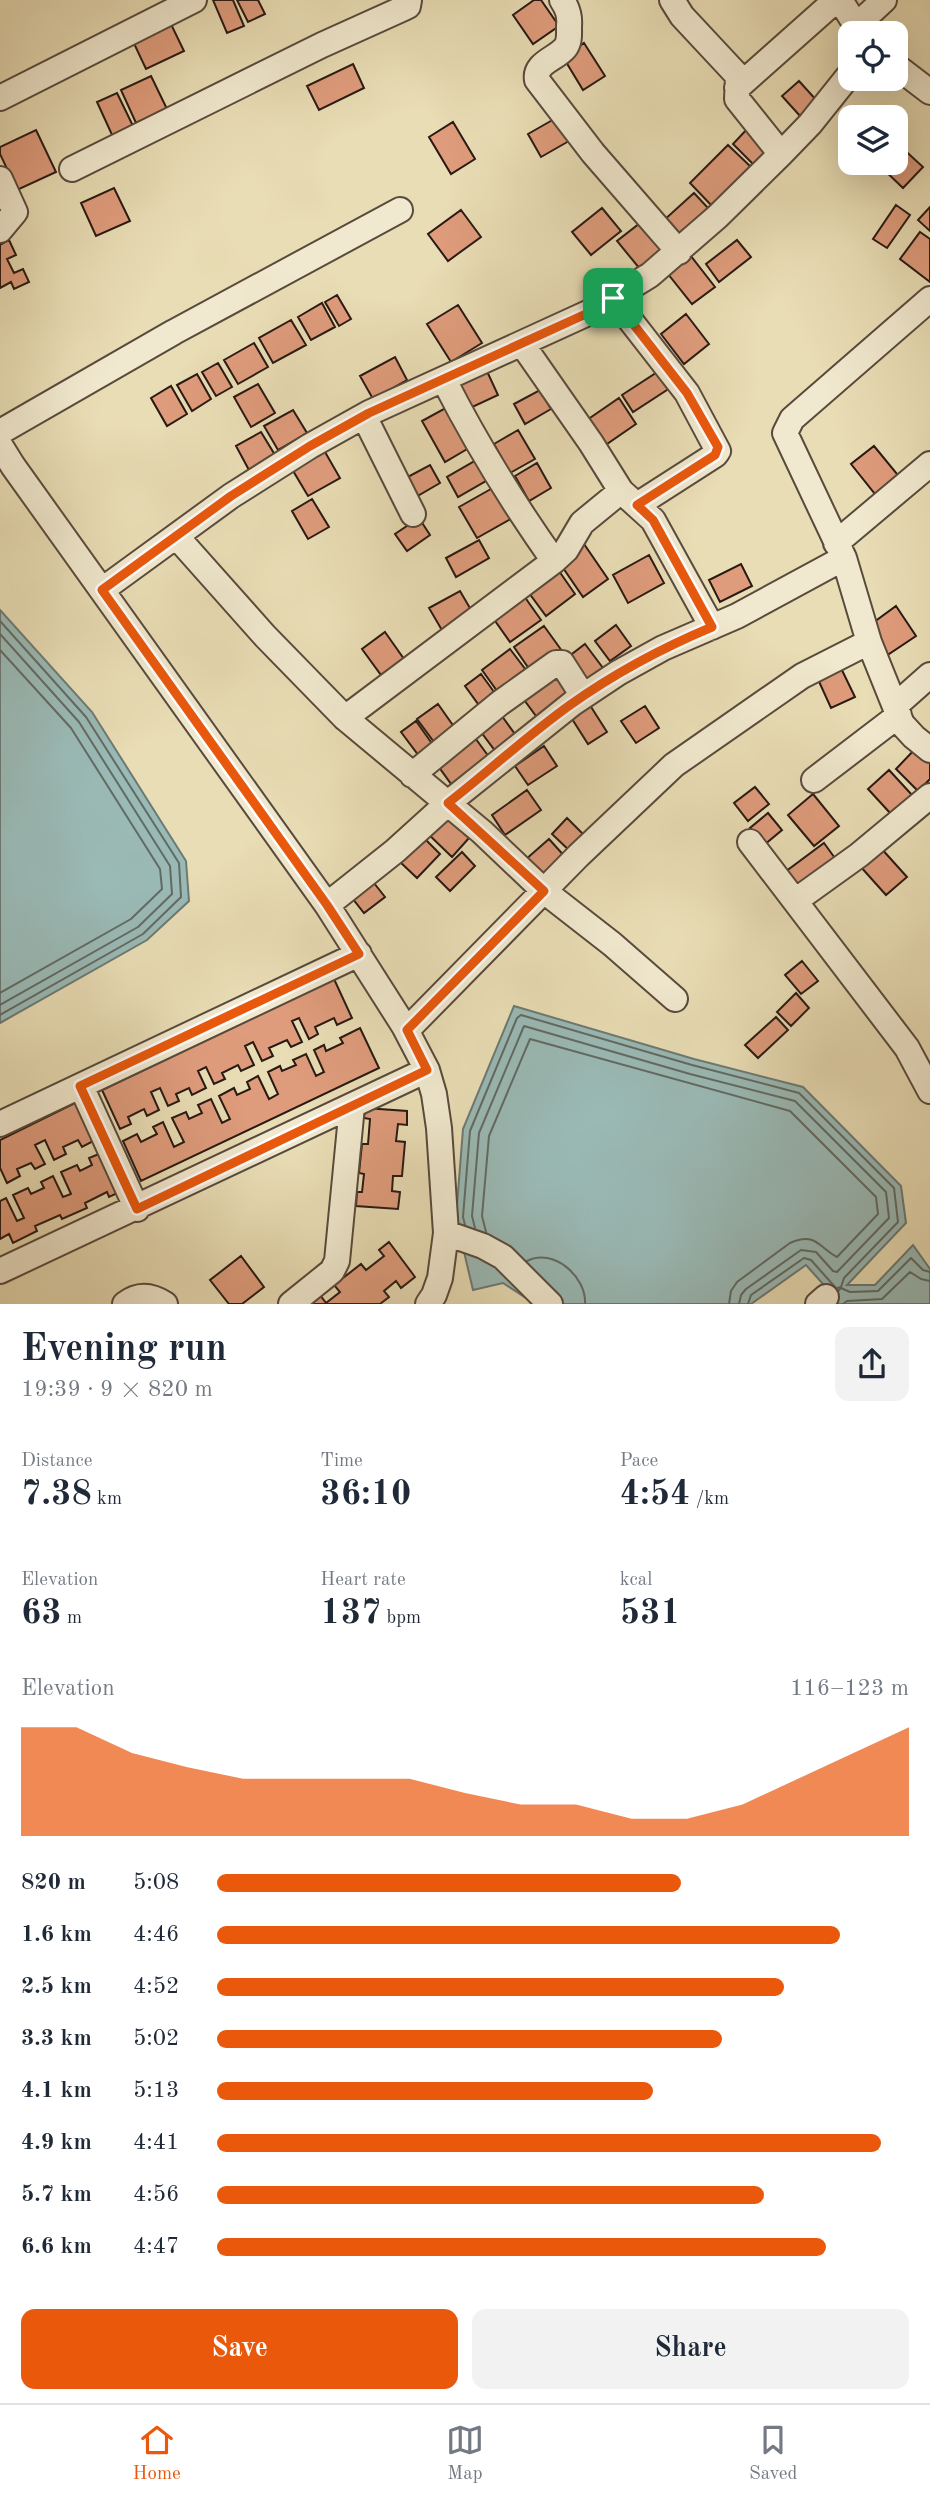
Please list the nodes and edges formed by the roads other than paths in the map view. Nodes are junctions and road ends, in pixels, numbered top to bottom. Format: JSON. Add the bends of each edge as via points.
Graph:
{"nodes":[{"id":1,"x":194,"y":0,"type":"edge"},
{"id":2,"x":410,"y":0,"type":"edge"},
{"id":3,"x":562,"y":0,"type":"edge"},
{"id":4,"x":672,"y":0,"type":"edge"},
{"id":5,"x":838,"y":0,"type":"edge"},
{"id":6,"x":884,"y":0,"type":"edge"},
{"id":7,"x":853,"y":21,"type":"edge"},
{"id":8,"x":866,"y":21,"type":"edge"},
{"id":9,"x":908,"y":75,"type":"edge"},
{"id":10,"x":737,"y":88,"type":"junction"},
{"id":11,"x":838,"y":89,"type":"edge"},
{"id":12,"x":930,"y":92,"type":"edge"},
{"id":13,"x":0,"y":99,"type":"edge"},
{"id":14,"x":781,"y":154,"type":"junction"},
{"id":15,"x":72,"y":169,"type":"dead end"},
{"id":16,"x":0,"y":179,"type":"edge"},
{"id":17,"x":400,"y":211,"type":"dead end"},
{"id":18,"x":0,"y":230,"type":"edge"},
{"id":19,"x":679,"y":252,"type":"junction"},
{"id":20,"x":613,"y":298,"type":"junction"},
{"id":21,"x":930,"y":299,"type":"edge"},
{"id":22,"x":522,"y":344,"type":"junction"},
{"id":23,"x":444,"y":380,"type":"junction"},
{"id":24,"x":364,"y":416,"type":"junction"},
{"id":25,"x":0,"y":432,"type":"edge"},
{"id":26,"x":0,"y":445,"type":"edge"},
{"id":27,"x":930,"y":464,"type":"edge"},
{"id":28,"x":629,"y":498,"type":"junction"},
{"id":29,"x":413,"y":514,"type":"dead end"},
{"id":30,"x":176,"y":536,"type":"junction"},
{"id":31,"x":840,"y":551,"type":"junction"},
{"id":32,"x":554,"y":561,"type":"junction"},
{"id":33,"x":102,"y":590,"type":"junction"},
{"id":34,"x":712,"y":627,"type":"junction"},
{"id":35,"x":869,"y":642,"type":"junction"},
{"id":36,"x":930,"y":675,"type":"edge"},
{"id":37,"x":583,"y":696,"type":"junction"},
{"id":38,"x":897,"y":710,"type":"junction"},
{"id":39,"x":345,"y":719,"type":"junction"},
{"id":40,"x":930,"y":751,"type":"edge"},
{"id":41,"x":412,"y":775,"type":"junction"},
{"id":42,"x":814,"y":780,"type":"dead end"},
{"id":43,"x":930,"y":796,"type":"edge"},
{"id":44,"x":448,"y":803,"type":"junction"},
{"id":45,"x":750,"y":842,"type":"dead end"},
{"id":46,"x":544,"y":891,"type":"junction"},
{"id":47,"x":795,"y":901,"type":"junction"},
{"id":48,"x":327,"y":905,"type":"junction"},
{"id":49,"x":359,"y":954,"type":"junction"},
{"id":50,"x":676,"y":999,"type":"dead end"},
{"id":51,"x":407,"y":1030,"type":"junction"},
{"id":52,"x":427,"y":1070,"type":"junction"},
{"id":53,"x":80,"y":1086,"type":"junction"},
{"id":54,"x":930,"y":1091,"type":"edge"},
{"id":55,"x":352,"y":1106,"type":"junction"},
{"id":56,"x":0,"y":1124,"type":"edge"},
{"id":57,"x":137,"y":1209,"type":"junction"},
{"id":58,"x":446,"y":1233,"type":"junction"},
{"id":59,"x":0,"y":1271,"type":"edge"},
{"id":60,"x":125,"y":1304,"type":"edge"},
{"id":61,"x":164,"y":1304,"type":"edge"},
{"id":62,"x":291,"y":1304,"type":"edge"},
{"id":63,"x":428,"y":1304,"type":"edge"},
{"id":64,"x":550,"y":1304,"type":"edge"}],
"edges":[{"from":1,"to":13,"type":"street"},
{"from":2,"to":15,"type":"street","via":[[408,6]]},
{"from":3,"to":19,"type":"street","via":[[570,19],[568,43],[539,68],[537,80]]},
{"from":4,"to":10,"type":"street","via":[[735,73]]},
{"from":5,"to":7,"type":"street"},
{"from":5,"to":10,"type":"street"},
{"from":6,"to":8,"type":"street"},
{"from":9,"to":12,"type":"street"},
{"from":10,"to":14,"type":"street","via":[[737,99]]},
{"from":11,"to":14,"type":"street"},
{"from":14,"to":19,"type":"street"},
{"from":16,"to":18,"type":"street","via":[[15,212]]},
{"from":17,"to":25,"type":"street"},
{"from":19,"to":20,"type":"street"},
{"from":20,"to":22,"type":"street"},
{"from":20,"to":28,"type":"street","via":[[687,393],[718,451]]},
{"from":21,"to":31,"type":"street","via":[[786,426],[786,439]]},
{"from":22,"to":23,"type":"street"},
{"from":22,"to":28,"type":"street"},
{"from":23,"to":24,"type":"street"},
{"from":23,"to":32,"type":"street","via":[[468,427]]},
{"from":24,"to":29,"type":"street"},
{"from":24,"to":30,"type":"street","via":[[231,496]]},
{"from":26,"to":33,"type":"street"},
{"from":27,"to":31,"type":"street"},
{"from":28,"to":32,"type":"street","via":[[582,523]]},
{"from":28,"to":34,"type":"street","via":[[653,520]]},
{"from":30,"to":33,"type":"street"},
{"from":30,"to":39,"type":"street"},
{"from":31,"to":34,"type":"street"},
{"from":31,"to":35,"type":"street"},
{"from":32,"to":39,"type":"street"},
{"from":33,"to":48,"type":"street"},
{"from":34,"to":37,"type":"street","via":[[663,648]]},
{"from":35,"to":38,"type":"street"},
{"from":35,"to":46,"type":"street","via":[[802,677],[688,754]]},
{"from":36,"to":38,"type":"street"},
{"from":37,"to":41,"type":"street","via":[[562,663],[556,663]]},
{"from":37,"to":44,"type":"street"},
{"from":38,"to":40,"type":"street","via":[[907,730]]},
{"from":38,"to":42,"type":"street"},
{"from":39,"to":41,"type":"street"},
{"from":41,"to":44,"type":"street"},
{"from":43,"to":47,"type":"street"},
{"from":44,"to":46,"type":"street"},
{"from":44,"to":48,"type":"street"},
{"from":45,"to":47,"type":"street"},
{"from":46,"to":50,"type":"street"},
{"from":46,"to":51,"type":"street"},
{"from":47,"to":54,"type":"street","via":[[915,1059]]},
{"from":48,"to":49,"type":"street"},
{"from":49,"to":51,"type":"street"},
{"from":49,"to":53,"type":"street"},
{"from":51,"to":52,"type":"street"},
{"from":52,"to":55,"type":"street"},
{"from":52,"to":58,"type":"street","via":[[439,1128]]},
{"from":53,"to":56,"type":"street"},
{"from":53,"to":57,"type":"street"},
{"from":55,"to":57,"type":"street"},
{"from":55,"to":62,"type":"street","via":[[337,1261],[332,1271]]},
{"from":57,"to":59,"type":"street"},
{"from":58,"to":63,"type":"street","via":[[440,1278]]},
{"from":58,"to":64,"type":"street","via":[[503,1257]]},
{"from":60,"to":61,"type":"street","via":[[144,1296]]}]}
